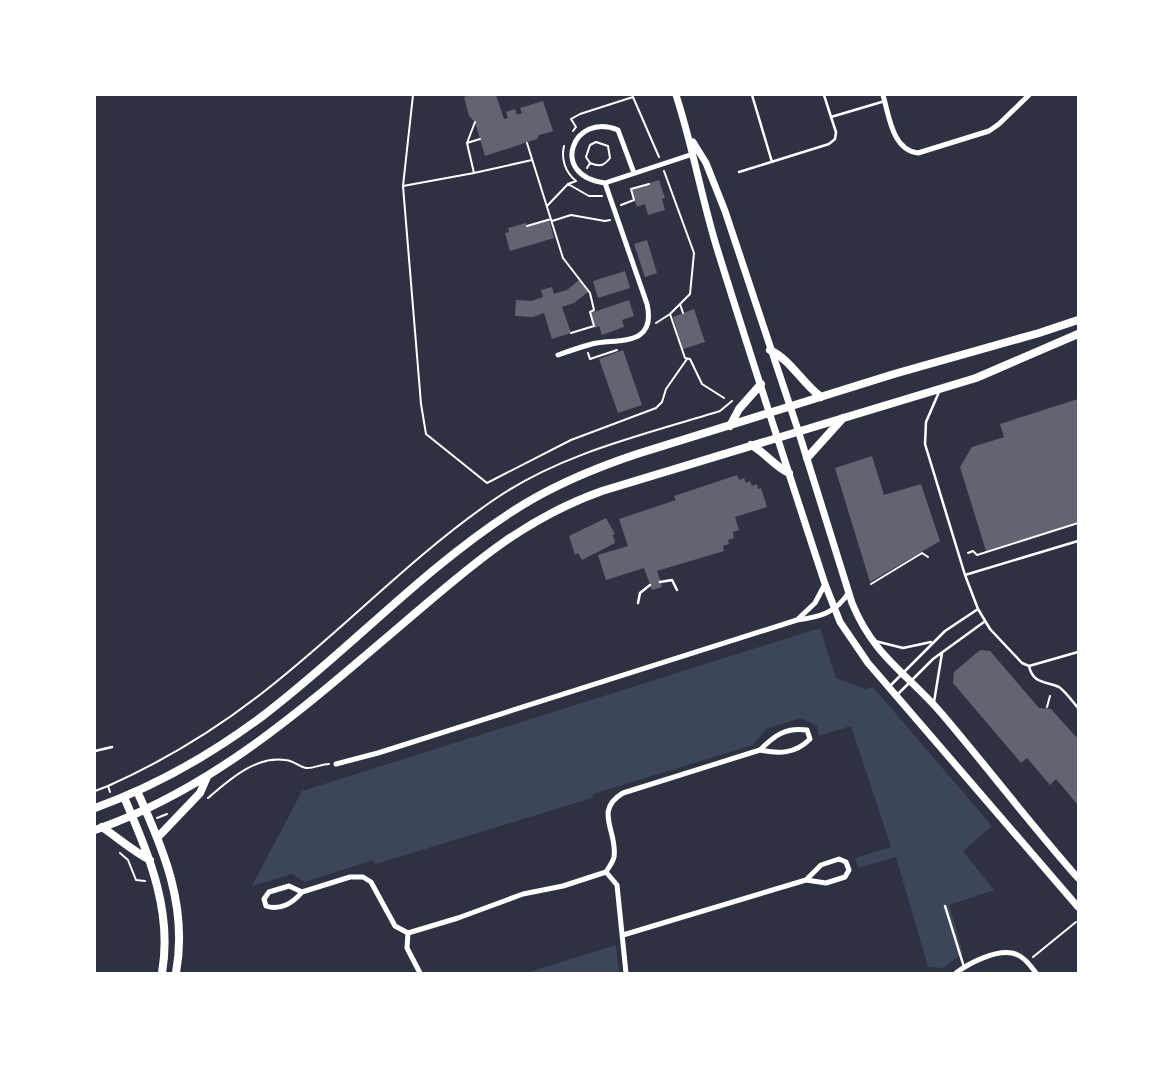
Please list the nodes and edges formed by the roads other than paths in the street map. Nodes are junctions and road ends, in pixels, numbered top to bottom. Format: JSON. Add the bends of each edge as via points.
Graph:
{"nodes":[{"id":1,"x":676,"y":95,"type":"edge"},
{"id":2,"x":752,"y":95,"type":"edge"},
{"id":3,"x":824,"y":95,"type":"edge"},
{"id":4,"x":883,"y":95,"type":"edge"},
{"id":5,"x":1029,"y":95,"type":"edge"},
{"id":6,"x":885,"y":102,"type":"junction"},
{"id":7,"x":831,"y":117,"type":"junction"},
{"id":8,"x":690,"y":138,"type":"junction"},
{"id":9,"x":693,"y":154,"type":"junction"},
{"id":10,"x":772,"y":162,"type":"junction"},
{"id":11,"x":739,"y":172,"type":"dead end"},
{"id":12,"x":634,"y":173,"type":"junction"},
{"id":13,"x":605,"y":183,"type":"junction"},
{"id":14,"x":1078,"y":320,"type":"edge"},
{"id":15,"x":1078,"y":334,"type":"edge"},
{"id":16,"x":770,"y":350,"type":"junction"},
{"id":17,"x":558,"y":355,"type":"dead end"},
{"id":18,"x":761,"y":384,"type":"junction"},
{"id":19,"x":940,"y":389,"type":"junction"},
{"id":20,"x":821,"y":397,"type":"junction"},
{"id":21,"x":790,"y":408,"type":"junction"},
{"id":22,"x":771,"y":413,"type":"junction"},
{"id":23,"x":843,"y":418,"type":"junction"},
{"id":24,"x":730,"y":426,"type":"junction"},
{"id":25,"x":798,"y":430,"type":"junction"},
{"id":26,"x":778,"y":437,"type":"junction"},
{"id":27,"x":751,"y":445,"type":"junction"},
{"id":28,"x":807,"y":458,"type":"junction"},
{"id":29,"x":790,"y":473,"type":"junction"},
{"id":30,"x":1078,"y":541,"type":"edge"},
{"id":31,"x":965,"y":575,"type":"junction"},
{"id":32,"x":660,"y":582,"type":"dead end"},
{"id":33,"x":825,"y":584,"type":"junction"},
{"id":34,"x":650,"y":585,"type":"dead end"},
{"id":35,"x":677,"y":590,"type":"dead end"},
{"id":36,"x":849,"y":592,"type":"junction"},
{"id":37,"x":638,"y":603,"type":"dead end"},
{"id":38,"x":978,"y":608,"type":"junction"},
{"id":39,"x":834,"y":609,"type":"junction"},
{"id":40,"x":797,"y":620,"type":"junction"},
{"id":41,"x":984,"y":622,"type":"junction"},
{"id":42,"x":872,"y":641,"type":"junction"},
{"id":43,"x":932,"y":642,"type":"junction"},
{"id":44,"x":942,"y":652,"type":"junction"},
{"id":45,"x":1078,"y":652,"type":"edge"},
{"id":46,"x":1029,"y":666,"type":"junction"},
{"id":47,"x":901,"y":674,"type":"junction"},
{"id":48,"x":910,"y":682,"type":"junction"},
{"id":49,"x":889,"y":687,"type":"junction"},
{"id":50,"x":896,"y":696,"type":"junction"},
{"id":51,"x":934,"y":705,"type":"junction"},
{"id":52,"x":1078,"y":708,"type":"edge"},
{"id":53,"x":112,"y":747,"type":"dead end"},
{"id":54,"x":760,"y":750,"type":"junction"},
{"id":55,"x":95,"y":751,"type":"edge"},
{"id":56,"x":336,"y":764,"type":"road end"},
{"id":57,"x":207,"y":777,"type":"junction"},
{"id":58,"x":136,"y":791,"type":"junction"},
{"id":59,"x":124,"y":797,"type":"junction"},
{"id":60,"x":95,"y":808,"type":"edge"},
{"id":61,"x":145,"y":809,"type":"junction"},
{"id":62,"x":132,"y":815,"type":"junction"},
{"id":63,"x":98,"y":829,"type":"edge"},
{"id":64,"x":158,"y":837,"type":"junction"},
{"id":65,"x":150,"y":860,"type":"junction"},
{"id":66,"x":606,"y":872,"type":"junction"},
{"id":67,"x":1078,"y":878,"type":"edge"},
{"id":68,"x":806,"y":880,"type":"junction"},
{"id":69,"x":302,"y":892,"type":"junction"},
{"id":70,"x":945,"y":906,"type":"dead end"},
{"id":71,"x":1078,"y":907,"type":"edge"},
{"id":72,"x":408,"y":933,"type":"junction"},
{"id":73,"x":623,"y":935,"type":"junction"},
{"id":74,"x":964,"y":967,"type":"junction"},
{"id":75,"x":162,"y":973,"type":"edge"},
{"id":76,"x":176,"y":973,"type":"edge"},
{"id":77,"x":420,"y":973,"type":"edge"},
{"id":78,"x":626,"y":973,"type":"edge"},
{"id":79,"x":956,"y":973,"type":"edge"},
{"id":80,"x":1036,"y":973,"type":"edge"}],
"edges":[{"from":1,"to":8,"type":"main road"},
{"from":2,"to":10,"type":"lane"},
{"from":3,"to":7,"type":"lane"},
{"from":4,"to":6,"type":"street"},
{"from":5,"to":6,"type":"street","via":[[989,131],[918,153],[906,150],[899,143]]},
{"from":6,"to":7,"type":"lane"},
{"from":7,"to":10,"type":"lane","via":[[836,132],[835,139],[829,144]]},
{"from":8,"to":9,"type":"main road"},
{"from":8,"to":16,"type":"main road","via":[[716,186]]},
{"from":9,"to":12,"type":"street"},
{"from":9,"to":18,"type":"main road","via":[[716,243]]},
{"from":10,"to":11,"type":"lane"},
{"from":12,"to":13,"type":"street"},
{"from":12,"to":13,"type":"street","via":[[618,130],[607,126],[581,133],[571,152],[572,164],[590,181]]},
{"from":13,"to":17,"type":"street","via":[[649,315],[635,338],[585,346]]},
{"from":14,"to":20,"type":"main road"},
{"from":15,"to":19,"type":"main road","via":[[990,373]]},
{"from":16,"to":20,"type":"main road","via":[[783,356]]},
{"from":16,"to":21,"type":"main road"},
{"from":18,"to":22,"type":"main road"},
{"from":18,"to":24,"type":"main road","via":[[739,409]]},
{"from":19,"to":23,"type":"main road"},
{"from":19,"to":31,"type":"lane","via":[[926,422],[925,444]]},
{"from":20,"to":21,"type":"main road"},
{"from":21,"to":22,"type":"main road"},
{"from":21,"to":25,"type":"main road"},
{"from":22,"to":24,"type":"main road"},
{"from":22,"to":26,"type":"main road"},
{"from":23,"to":25,"type":"main road"},
{"from":23,"to":28,"type":"main road"},
{"from":24,"to":58,"type":"main road","via":[[596,468],[530,500],[463,547],[264,715],[203,756]]},
{"from":25,"to":26,"type":"main road"},
{"from":25,"to":28,"type":"main road"},
{"from":26,"to":27,"type":"main road"},
{"from":26,"to":29,"type":"main road"},
{"from":27,"to":29,"type":"main road","via":[[776,468]]},
{"from":27,"to":57,"type":"main road","via":[[586,497],[520,529],[481,557],[285,723]]},
{"from":28,"to":36,"type":"main road"},
{"from":29,"to":33,"type":"main road"},
{"from":30,"to":31,"type":"lane"},
{"from":31,"to":38,"type":"lane"},
{"from":32,"to":35,"type":"lane","via":[[672,580]]},
{"from":33,"to":39,"type":"main road"},
{"from":33,"to":40,"type":"street","via":[[815,603]]},
{"from":34,"to":37,"type":"lane","via":[[640,593]]},
{"from":36,"to":39,"type":"street"},
{"from":36,"to":42,"type":"main road"},
{"from":38,"to":41,"type":"lane"},
{"from":38,"to":43,"type":"lane"},
{"from":39,"to":40,"type":"street","via":[[823,616]]},
{"from":39,"to":49,"type":"main road","via":[[852,643]]},
{"from":40,"to":56,"type":"street"},
{"from":41,"to":44,"type":"lane"},
{"from":41,"to":46,"type":"lane","via":[[1022,663]]},
{"from":42,"to":43,"type":"lane","via":[[903,648]]},
{"from":42,"to":47,"type":"main road"},
{"from":43,"to":47,"type":"lane"},
{"from":44,"to":48,"type":"lane"},
{"from":44,"to":51,"type":"lane"},
{"from":45,"to":46,"type":"lane"},
{"from":46,"to":52,"type":"lane","via":[[1037,681],[1058,687]]},
{"from":47,"to":48,"type":"main road"},
{"from":47,"to":49,"type":"lane"},
{"from":48,"to":50,"type":"lane"},
{"from":48,"to":51,"type":"main road"},
{"from":49,"to":50,"type":"main road"},
{"from":50,"to":71,"type":"main road"},
{"from":51,"to":67,"type":"main road"},
{"from":53,"to":55,"type":"lane"},
{"from":54,"to":54,"type":"street","via":[[774,735],[797,728],[807,730],[810,740],[802,747],[780,754]]},
{"from":54,"to":66,"type":"street","via":[[623,792],[612,800],[608,810],[614,857]]},
{"from":57,"to":61,"type":"main road"},
{"from":57,"to":64,"type":"main road","via":[[200,793]]},
{"from":58,"to":59,"type":"main road"},
{"from":58,"to":61,"type":"main road"},
{"from":59,"to":60,"type":"main road"},
{"from":59,"to":62,"type":"main road"},
{"from":61,"to":62,"type":"main road"},
{"from":61,"to":64,"type":"main road"},
{"from":62,"to":63,"type":"main road"},
{"from":62,"to":65,"type":"main road"},
{"from":63,"to":65,"type":"main road"},
{"from":64,"to":76,"type":"main road","via":[[171,872],[178,909]]},
{"from":65,"to":75,"type":"main road","via":[[158,882],[164,934]]},
{"from":66,"to":72,"type":"street","via":[[563,886],[523,894]]},
{"from":66,"to":73,"type":"street","via":[[617,885]]},
{"from":68,"to":68,"type":"street","via":[[821,865],[839,858],[846,862],[849,870],[845,877],[826,883]]},
{"from":68,"to":73,"type":"street"},
{"from":69,"to":69,"type":"street","via":[[289,886],[269,892],[264,899],[266,906],[274,908],[294,902]]},
{"from":69,"to":72,"type":"street","via":[[350,877],[363,877],[371,882],[395,926]]},
{"from":70,"to":74,"type":"lane"},
{"from":72,"to":77,"type":"street","via":[[406,948]]},
{"from":73,"to":78,"type":"street"},
{"from":74,"to":79,"type":"street"},
{"from":74,"to":80,"type":"street","via":[[991,956],[1011,953],[1027,962]]}]}
